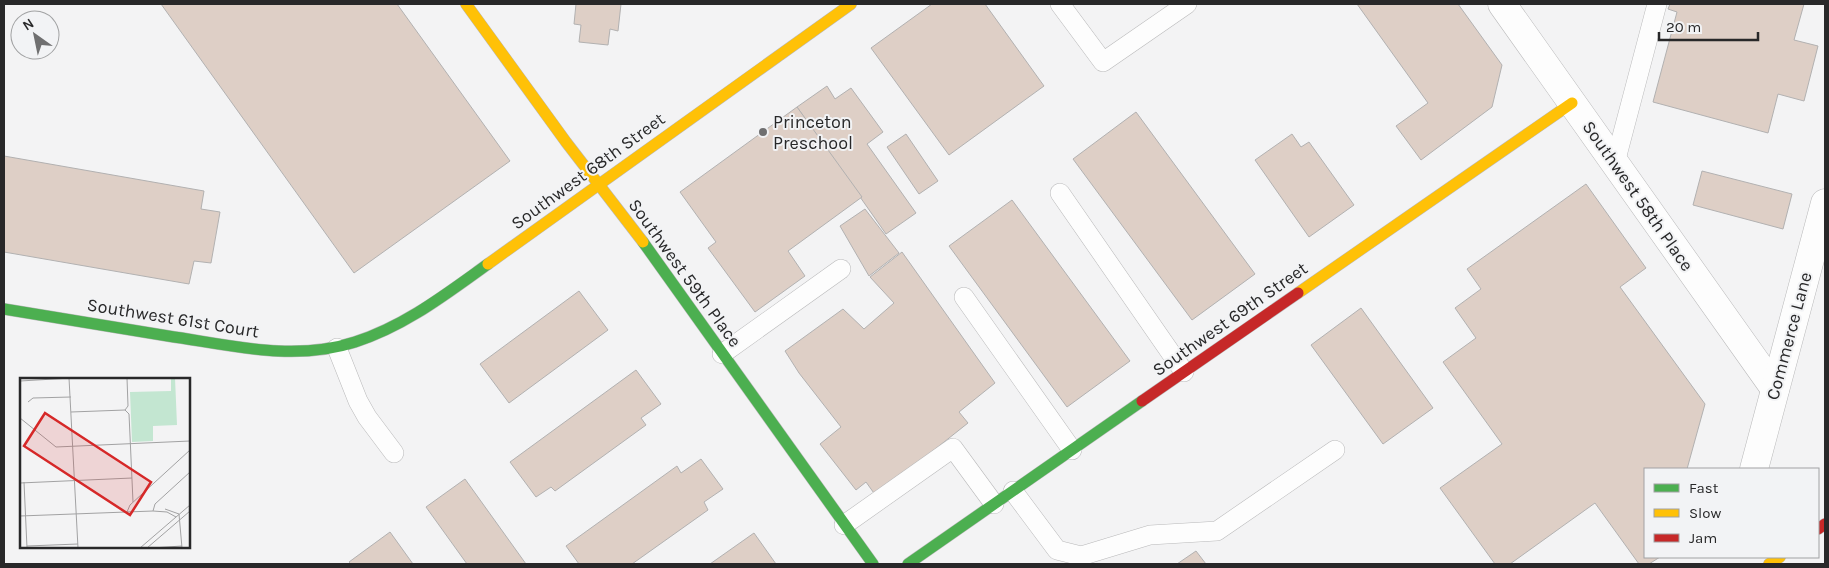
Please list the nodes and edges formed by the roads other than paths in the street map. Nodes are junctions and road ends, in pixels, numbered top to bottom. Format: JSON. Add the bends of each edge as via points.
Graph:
{"nodes":[{"id":1,"x":466,"y":4,"type":"edge"},
{"id":2,"x":851,"y":4,"type":"edge"},
{"id":3,"x":1187,"y":4,"type":"edge"},
{"id":4,"x":1502,"y":4,"type":"edge"},
{"id":5,"x":1657,"y":4,"type":"edge"},
{"id":6,"x":1061,"y":6,"type":"edge"},
{"id":7,"x":1572,"y":103,"type":"junction"},
{"id":8,"x":1615,"y":163,"type":"junction"},
{"id":9,"x":598,"y":184,"type":"junction"},
{"id":10,"x":1060,"y":193,"type":"dead end"},
{"id":11,"x":1825,"y":203,"type":"edge"},
{"id":12,"x":841,"y":269,"type":"dead end"},
{"id":13,"x":964,"y":297,"type":"dead end"},
{"id":14,"x":4,"y":309,"type":"edge"},
{"id":15,"x":337,"y":348,"type":"junction"},
{"id":16,"x":722,"y":354,"type":"junction"},
{"id":17,"x":1184,"y":372,"type":"junction"},
{"id":18,"x":1775,"y":389,"type":"junction"},
{"id":19,"x":1072,"y":450,"type":"junction"},
{"id":20,"x":1335,"y":450,"type":"dead end"},
{"id":21,"x":394,"y":453,"type":"dead end"},
{"id":22,"x":1754,"y":468,"type":"edge"},
{"id":23,"x":1013,"y":491,"type":"junction"},
{"id":24,"x":994,"y":504,"type":"junction"},
{"id":25,"x":844,"y":525,"type":"junction"},
{"id":26,"x":872,"y":564,"type":"edge"},
{"id":27,"x":908,"y":564,"type":"edge"}],
"edges":[{"from":1,"to":9,"type":"street","name":"Southwest 59th Place"},
{"from":2,"to":9,"type":"street","name":"Southwest 68th Street"},
{"from":3,"to":6,"type":"lane","via":[[1103,62]]},
{"from":4,"to":7,"type":"street","name":"Southwest 58th Place"},
{"from":5,"to":8,"type":"lane"},
{"from":7,"to":8,"type":"street","name":"Southwest 58th Place"},
{"from":7,"to":17,"type":"street","name":"Southwest 69th Street"},
{"from":8,"to":18,"type":"street","name":"Southwest 58th Place"},
{"from":9,"to":15,"type":"street","name":"Southwest 68th Street","via":[[413,318],[374,337]]},
{"from":9,"to":16,"type":"street","name":"Southwest 59th Place"},
{"from":10,"to":17,"type":"lane"},
{"from":11,"to":18,"type":"street","name":"Commerce Lane"},
{"from":12,"to":16,"type":"lane"},
{"from":13,"to":19,"type":"lane"},
{"from":14,"to":15,"type":"street","name":"Southwest 61st Court","via":[[264,351]]},
{"from":15,"to":21,"type":"lane","via":[[358,401]]},
{"from":16,"to":25,"type":"street","name":"Southwest 59th Place"},
{"from":17,"to":19,"type":"street","name":"Southwest 69th Street"},
{"from":18,"to":22,"type":"street","name":"Commerce Lane"},
{"from":19,"to":23,"type":"street","name":"Southwest 69th Street"},
{"from":20,"to":23,"type":"lane","via":[[1217,532],[1150,535],[1081,556],[1057,550]]},
{"from":23,"to":24,"type":"street","name":"Southwest 69th Street"},
{"from":24,"to":25,"type":"lane","via":[[953,448]]},
{"from":24,"to":27,"type":"street","name":"Southwest 69th Street"},
{"from":25,"to":26,"type":"street","name":"Southwest 59th Place"}]}
